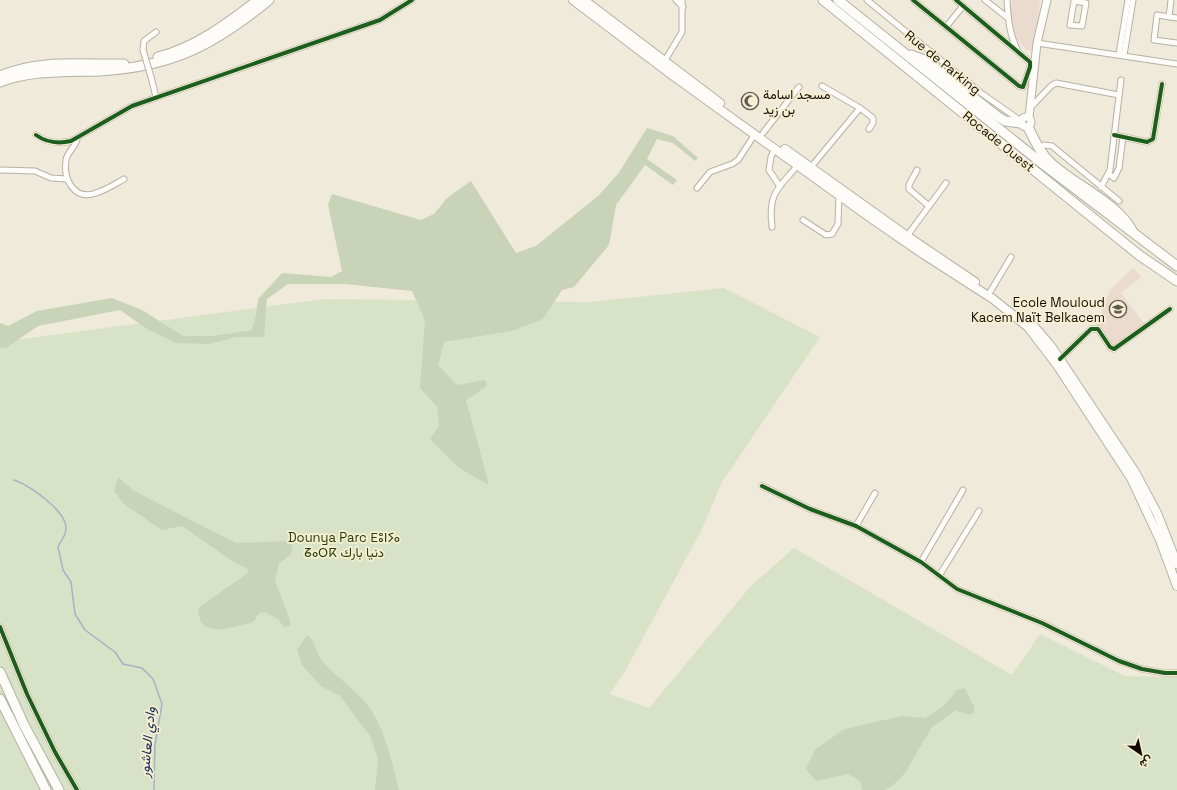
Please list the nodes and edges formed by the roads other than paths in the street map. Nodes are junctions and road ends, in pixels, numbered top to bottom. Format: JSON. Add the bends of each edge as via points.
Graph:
{"nodes":[{"id":1,"x":258,"y":0,"type":"edge"},
{"id":2,"x":269,"y":0,"type":"edge"},
{"id":3,"x":412,"y":0,"type":"edge"},
{"id":4,"x":573,"y":0,"type":"edge"},
{"id":5,"x":584,"y":0,"type":"edge"},
{"id":6,"x":676,"y":0,"type":"edge"},
{"id":7,"x":682,"y":0,"type":"edge"},
{"id":8,"x":823,"y":0,"type":"edge"},
{"id":9,"x":838,"y":0,"type":"edge"},
{"id":10,"x":867,"y":0,"type":"edge"},
{"id":11,"x":912,"y":0,"type":"edge"},
{"id":12,"x":956,"y":0,"type":"edge"},
{"id":13,"x":985,"y":0,"type":"edge"},
{"id":14,"x":1007,"y":0,"type":"edge"},
{"id":15,"x":1047,"y":0,"type":"edge"},
{"id":16,"x":1128,"y":0,"type":"edge"},
{"id":17,"x":1133,"y":0,"type":"edge"},
{"id":18,"x":1171,"y":0,"type":"edge"},
{"id":19,"x":1080,"y":1,"type":"edge"},
{"id":20,"x":963,"y":6,"type":"junction"},
{"id":21,"x":682,"y":7,"type":"junction"},
{"id":22,"x":1169,"y":17,"type":"junction"},
{"id":23,"x":1008,"y":18,"type":"junction"},
{"id":24,"x":1177,"y":18,"type":"edge"},
{"id":25,"x":946,"y":27,"type":"junction"},
{"id":26,"x":156,"y":32,"type":"dead end"},
{"id":27,"x":1037,"y":43,"type":"junction"},
{"id":28,"x":1177,"y":43,"type":"edge"},
{"id":29,"x":1019,"y":53,"type":"junction"},
{"id":30,"x":908,"y":54,"type":"junction"},
{"id":31,"x":1122,"y":55,"type":"junction"},
{"id":32,"x":664,"y":62,"type":"junction"},
{"id":33,"x":1177,"y":64,"type":"edge"},
{"id":34,"x":0,"y":76,"type":"edge"},
{"id":35,"x":1121,"y":80,"type":"dead end"},
{"id":36,"x":0,"y":82,"type":"edge"},
{"id":37,"x":1162,"y":84,"type":"dead end"},
{"id":38,"x":822,"y":86,"type":"dead end"},
{"id":39,"x":799,"y":87,"type":"dead end"},
{"id":40,"x":1119,"y":95,"type":"junction"},
{"id":41,"x":156,"y":98,"type":"junction"},
{"id":42,"x":860,"y":108,"type":"junction"},
{"id":43,"x":1030,"y":108,"type":"junction"},
{"id":44,"x":1025,"y":122,"type":"junction"},
{"id":45,"x":745,"y":124,"type":"junction"},
{"id":46,"x":868,"y":129,"type":"dead end"},
{"id":47,"x":759,"y":133,"type":"junction"},
{"id":48,"x":36,"y":135,"type":"dead end"},
{"id":49,"x":1114,"y":135,"type":"junction"},
{"id":50,"x":1123,"y":137,"type":"junction"},
{"id":51,"x":77,"y":139,"type":"junction"},
{"id":52,"x":775,"y":148,"type":"junction"},
{"id":53,"x":1039,"y":148,"type":"junction"},
{"id":54,"x":798,"y":165,"type":"junction"},
{"id":55,"x":812,"y":166,"type":"junction"},
{"id":56,"x":0,"y":170,"type":"edge"},
{"id":57,"x":917,"y":170,"type":"dead end"},
{"id":58,"x":1109,"y":174,"type":"junction"},
{"id":59,"x":67,"y":179,"type":"junction"},
{"id":60,"x":124,"y":179,"type":"dead end"},
{"id":61,"x":946,"y":184,"type":"dead end"},
{"id":62,"x":779,"y":185,"type":"junction"},
{"id":63,"x":1101,"y":186,"type":"junction"},
{"id":64,"x":697,"y":188,"type":"dead end"},
{"id":65,"x":839,"y":195,"type":"junction"},
{"id":66,"x":1119,"y":201,"type":"dead end"},
{"id":67,"x":929,"y":206,"type":"junction"},
{"id":68,"x":803,"y":220,"type":"dead end"},
{"id":69,"x":772,"y":227,"type":"dead end"},
{"id":70,"x":1134,"y":235,"type":"junction"},
{"id":71,"x":907,"y":236,"type":"junction"},
{"id":72,"x":1011,"y":257,"type":"dead end"},
{"id":73,"x":1177,"y":266,"type":"edge"},
{"id":74,"x":1177,"y":281,"type":"edge"},
{"id":75,"x":990,"y":292,"type":"junction"},
{"id":76,"x":1170,"y":309,"type":"dead end"},
{"id":77,"x":1060,"y":359,"type":"junction"},
{"id":78,"x":762,"y":486,"type":"dead end"},
{"id":79,"x":963,"y":490,"type":"dead end"},
{"id":80,"x":875,"y":493,"type":"dead end"},
{"id":81,"x":979,"y":511,"type":"dead end"},
{"id":82,"x":856,"y":526,"type":"junction"},
{"id":83,"x":921,"y":562,"type":"junction"},
{"id":84,"x":1177,"y":564,"type":"edge"},
{"id":85,"x":939,"y":576,"type":"junction"},
{"id":86,"x":1177,"y":586,"type":"edge"},
{"id":87,"x":0,"y":627,"type":"edge"},
{"id":88,"x":0,"y":672,"type":"edge"},
{"id":89,"x":1177,"y":672,"type":"edge"},
{"id":90,"x":0,"y":699,"type":"edge"},
{"id":91,"x":46,"y":790,"type":"edge"},
{"id":92,"x":59,"y":790,"type":"edge"},
{"id":93,"x":77,"y":790,"type":"edge"}],
"edges":[{"from":1,"to":34,"type":"highway","via":[[196,42],[162,56],[128,63],[31,66]]},
{"from":2,"to":36,"type":"highway","via":[[220,37],[175,58],[133,68],[43,73]]},
{"from":3,"to":41,"type":"street","via":[[380,20]]},
{"from":4,"to":45,"type":"main road","via":[[672,75]]},
{"from":5,"to":32,"type":"main road"},
{"from":6,"to":21,"type":"street"},
{"from":7,"to":21,"type":"street"},
{"from":8,"to":74,"type":"highway","name":"Rocade Ouest","via":[[1139,255]]},
{"from":9,"to":30,"type":"highway","name":"Rocade Ouest"},
{"from":10,"to":44,"type":"street","name":"Rue de Parking","via":[[981,93]]},
{"from":11,"to":25,"type":"street"},
{"from":12,"to":20,"type":"street"},
{"from":13,"to":23,"type":"street"},
{"from":14,"to":23,"type":"street"},
{"from":15,"to":27,"type":"street"},
{"from":16,"to":31,"type":"street"},
{"from":17,"to":31,"type":"street"},
{"from":18,"to":22,"type":"street"},
{"from":19,"to":19,"type":"street","via":[[1074,1],[1070,25],[1082,26],[1086,3]]},
{"from":20,"to":25,"type":"street"},
{"from":20,"to":29,"type":"street"},
{"from":21,"to":32,"type":"street","via":[[682,32]]},
{"from":22,"to":24,"type":"street"},
{"from":22,"to":28,"type":"street","via":[[1158,15],[1154,40]]},
{"from":23,"to":29,"type":"street","via":[[1012,39]]},
{"from":25,"to":29,"type":"street","via":[[1023,87],[1030,62]]},
{"from":26,"to":41,"type":"street","bridge":true,"via":[[144,41],[143,50]]},
{"from":27,"to":31,"type":"street"},
{"from":27,"to":43,"type":"street"},
{"from":30,"to":44,"type":"highway","via":[[927,61],[1005,121]]},
{"from":30,"to":70,"type":"highway","name":"Rocade Ouest"},
{"from":31,"to":33,"type":"street"},
{"from":32,"to":45,"type":"main road"},
{"from":35,"to":40,"type":"street"},
{"from":37,"to":50,"type":"street","via":[[1153,139],[1147,142]]},
{"from":38,"to":42,"type":"street"},
{"from":39,"to":47,"type":"street"},
{"from":40,"to":43,"type":"street","via":[[1056,84],[1050,86]]},
{"from":40,"to":49,"type":"street"},
{"from":41,"to":51,"type":"street","via":[[121,111]]},
{"from":42,"to":46,"type":"street","via":[[873,119]]},
{"from":42,"to":55,"type":"street"},
{"from":43,"to":44,"type":"street"},
{"from":44,"to":53,"type":"highway"},
{"from":45,"to":47,"type":"main road"},
{"from":47,"to":52,"type":"main road"},
{"from":47,"to":55,"type":"main road"},
{"from":47,"to":64,"type":"street","via":[[738,160],[710,172]]},
{"from":48,"to":51,"type":"street","via":[[54,143]]},
{"from":49,"to":50,"type":"street"},
{"from":49,"to":58,"type":"street"},
{"from":50,"to":58,"type":"street","via":[[1118,173],[1114,178]]},
{"from":51,"to":59,"type":"street","via":[[76,145],[66,157]]},
{"from":52,"to":54,"type":"main road"},
{"from":52,"to":62,"type":"street","via":[[769,170]]},
{"from":53,"to":63,"type":"street","via":[[1044,145],[1052,146]]},
{"from":53,"to":70,"type":"highway","via":[[1051,163],[1124,218]]},
{"from":54,"to":62,"type":"street"},
{"from":54,"to":65,"type":"main road"},
{"from":55,"to":71,"type":"main road"},
{"from":56,"to":59,"type":"street","via":[[35,172],[51,178]]},
{"from":57,"to":67,"type":"street","via":[[909,189]]},
{"from":58,"to":63,"type":"street"},
{"from":59,"to":60,"type":"street","via":[[72,188],[89,195]]},
{"from":61,"to":67,"type":"street"},
{"from":62,"to":69,"type":"street","via":[[771,206]]},
{"from":63,"to":66,"type":"street"},
{"from":65,"to":68,"type":"street","via":[[838,224],[832,234],[826,235]]},
{"from":65,"to":86,"type":"main road","via":[[1004,308],[1033,332],[1131,478],[1160,540]]},
{"from":67,"to":71,"type":"street"},
{"from":70,"to":73,"type":"highway","name":"Rocade Ouest"},
{"from":71,"to":75,"type":"main road"},
{"from":72,"to":75,"type":"street"},
{"from":75,"to":77,"type":"main road","via":[[1030,322]]},
{"from":76,"to":77,"type":"street","via":[[1114,349],[1098,329],[1091,329]]},
{"from":77,"to":84,"type":"main road","via":[[1135,472],[1157,513]]},
{"from":78,"to":82,"type":"street","via":[[810,509]]},
{"from":79,"to":83,"type":"street"},
{"from":80,"to":82,"type":"street"},
{"from":81,"to":85,"type":"street"},
{"from":82,"to":83,"type":"street"},
{"from":83,"to":85,"type":"street"},
{"from":85,"to":89,"type":"street","via":[[957,589],[1042,623],[1119,661],[1142,669],[1165,673]]},
{"from":87,"to":93,"type":"street","via":[[32,705]]},
{"from":88,"to":92,"type":"highway","via":[[24,725]]},
{"from":90,"to":91,"type":"highway"}]}
